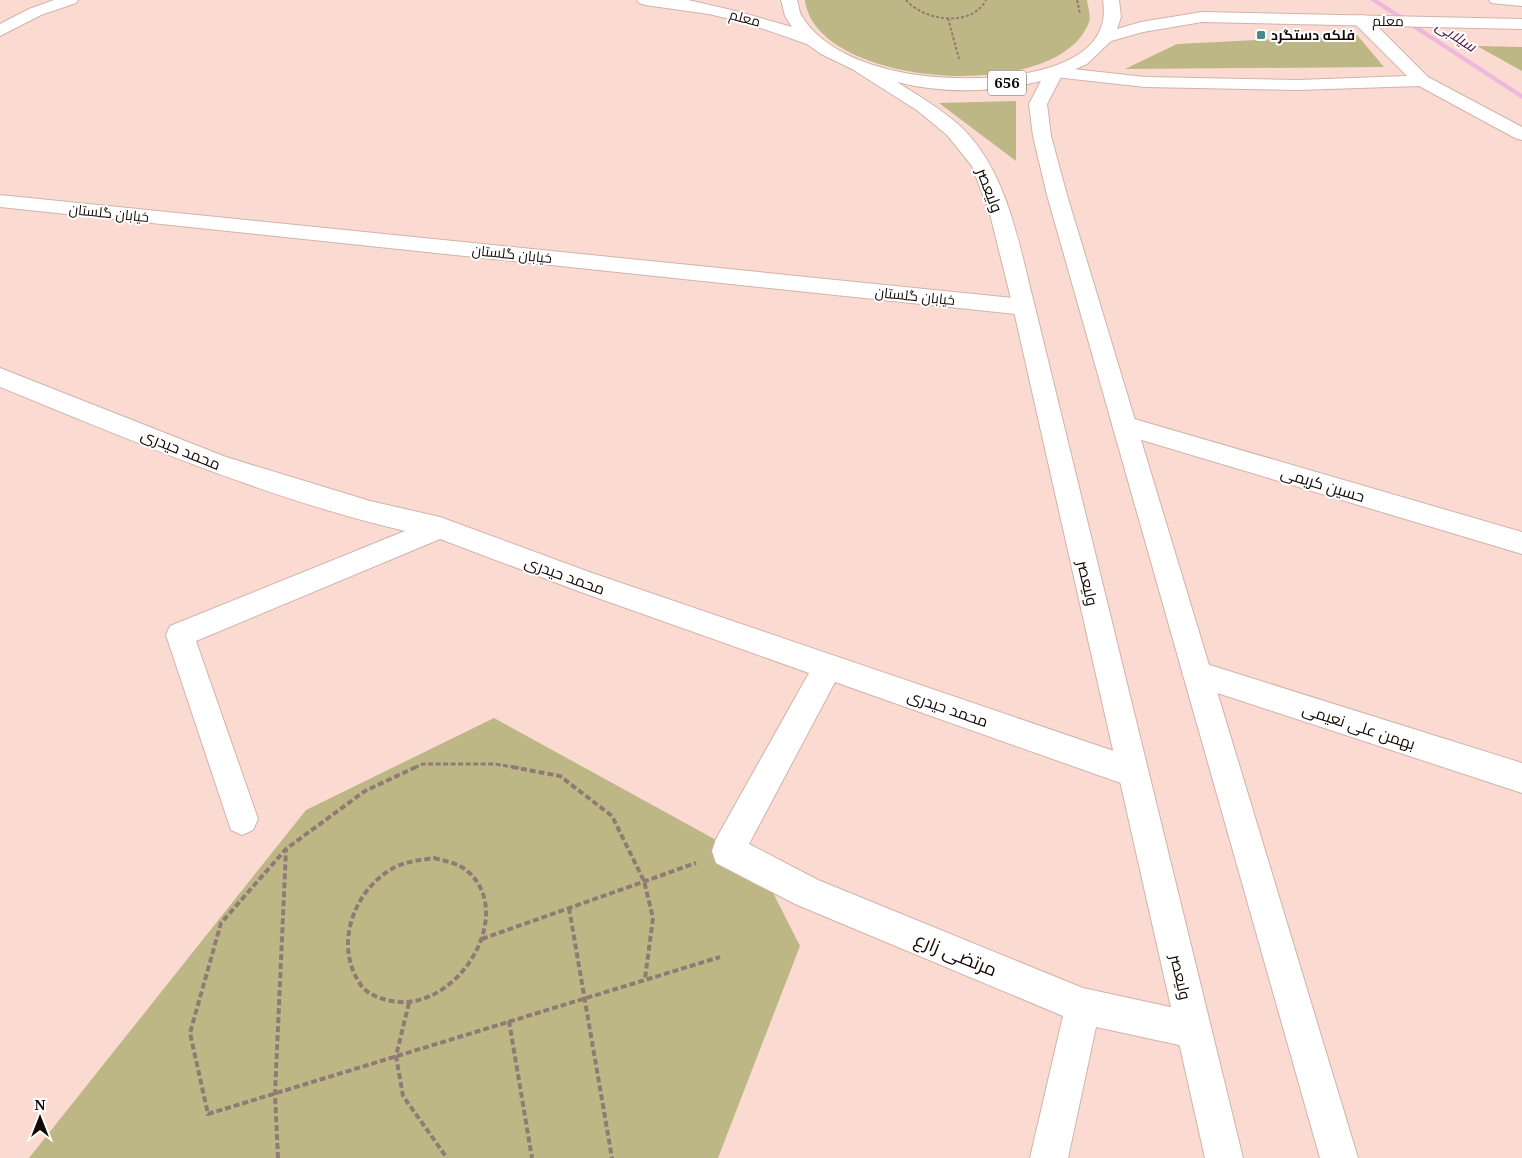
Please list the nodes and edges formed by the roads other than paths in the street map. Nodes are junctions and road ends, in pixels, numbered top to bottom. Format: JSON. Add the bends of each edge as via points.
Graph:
{"nodes":[{"id":1,"x":70,"y":0,"type":"edge"},
{"id":2,"x":645,"y":0,"type":"edge"},
{"id":3,"x":789,"y":0,"type":"edge"},
{"id":4,"x":1111,"y":0,"type":"edge"},
{"id":5,"x":1497,"y":0,"type":"edge"},
{"id":6,"x":1522,"y":1,"type":"edge"},
{"id":7,"x":1366,"y":20,"type":"junction"},
{"id":8,"x":1522,"y":24,"type":"edge"},
{"id":9,"x":0,"y":31,"type":"edge"},
{"id":10,"x":1106,"y":37,"type":"junction"},
{"id":11,"x":814,"y":40,"type":"junction"},
{"id":12,"x":859,"y":66,"type":"junction"},
{"id":13,"x":1055,"y":72,"type":"junction"},
{"id":14,"x":1422,"y":81,"type":"junction"},
{"id":15,"x":1522,"y":134,"type":"edge"},
{"id":16,"x":0,"y":201,"type":"edge"},
{"id":17,"x":1024,"y":307,"type":"junction"},
{"id":18,"x":0,"y":377,"type":"edge"},
{"id":19,"x":1124,"y":425,"type":"junction"},
{"id":20,"x":440,"y":528,"type":"junction"},
{"id":21,"x":1522,"y":543,"type":"edge"},
{"id":22,"x":828,"y":667,"type":"junction"},
{"id":23,"x":1197,"y":674,"type":"junction"},
{"id":24,"x":1132,"y":772,"type":"junction"},
{"id":25,"x":1522,"y":778,"type":"edge"},
{"id":26,"x":242,"y":819,"type":"dead end"},
{"id":27,"x":1083,"y":1006,"type":"junction"},
{"id":28,"x":1193,"y":1030,"type":"junction"},
{"id":29,"x":1049,"y":1158,"type":"edge"},
{"id":30,"x":1224,"y":1158,"type":"edge"},
{"id":31,"x":1338,"y":1158,"type":"edge"}],
"edges":[{"from":1,"to":9,"type":"street","via":[[35,12]]},
{"from":2,"to":11,"type":"street","name":"معلم","number":"656","via":[[706,8]]},
{"from":3,"to":11,"type":"street","number":"656","via":[[794,18]]},
{"from":4,"to":10,"type":"street","number":"656","via":[[1114,17]]},
{"from":5,"to":6,"type":"street"},
{"from":7,"to":8,"type":"street","name":"معلم"},
{"from":7,"to":10,"type":"street","name":"معلم","via":[[1202,17],[1141,27]]},
{"from":7,"to":14,"type":"street"},
{"from":10,"to":13,"type":"street","number":"656","via":[[1087,57]]},
{"from":11,"to":12,"type":"street","number":"656"},
{"from":12,"to":13,"type":"street","number":"656","via":[[902,79],[951,85],[1006,83]]},
{"from":12,"to":17,"type":"street","name":"ولیعصر","via":[[954,131],[981,165],[1000,214]]},
{"from":13,"to":14,"type":"street","via":[[1145,82],[1298,84]]},
{"from":13,"to":19,"type":"street","via":[[1038,104],[1042,136]]},
{"from":14,"to":15,"type":"street"},
{"from":16,"to":17,"type":"street","name":"خیابان گلستان"},
{"from":17,"to":24,"type":"street","name":"ولیعصر"},
{"from":18,"to":20,"type":"street","name":"محمد حیدری","via":[[219,465],[370,512]]},
{"from":19,"to":21,"type":"street","name":"حسین کریمی"},
{"from":19,"to":23,"type":"street"},
{"from":20,"to":22,"type":"street","name":"محمد حیدری","via":[[588,584]]},
{"from":20,"to":26,"type":"street","via":[[180,634]]},
{"from":22,"to":24,"type":"street","name":"محمد حیدری"},
{"from":22,"to":27,"type":"street","name":"مرتضی زارع","via":[[728,851],[807,892]]},
{"from":23,"to":25,"type":"street","name":"بهمن علی نعیمی"},
{"from":23,"to":31,"type":"street"},
{"from":24,"to":28,"type":"street","name":"ولیعصر"},
{"from":27,"to":28,"type":"street","name":"مرتضی زارع"},
{"from":27,"to":29,"type":"street"},
{"from":28,"to":30,"type":"street","name":"ولیعصر"}]}
